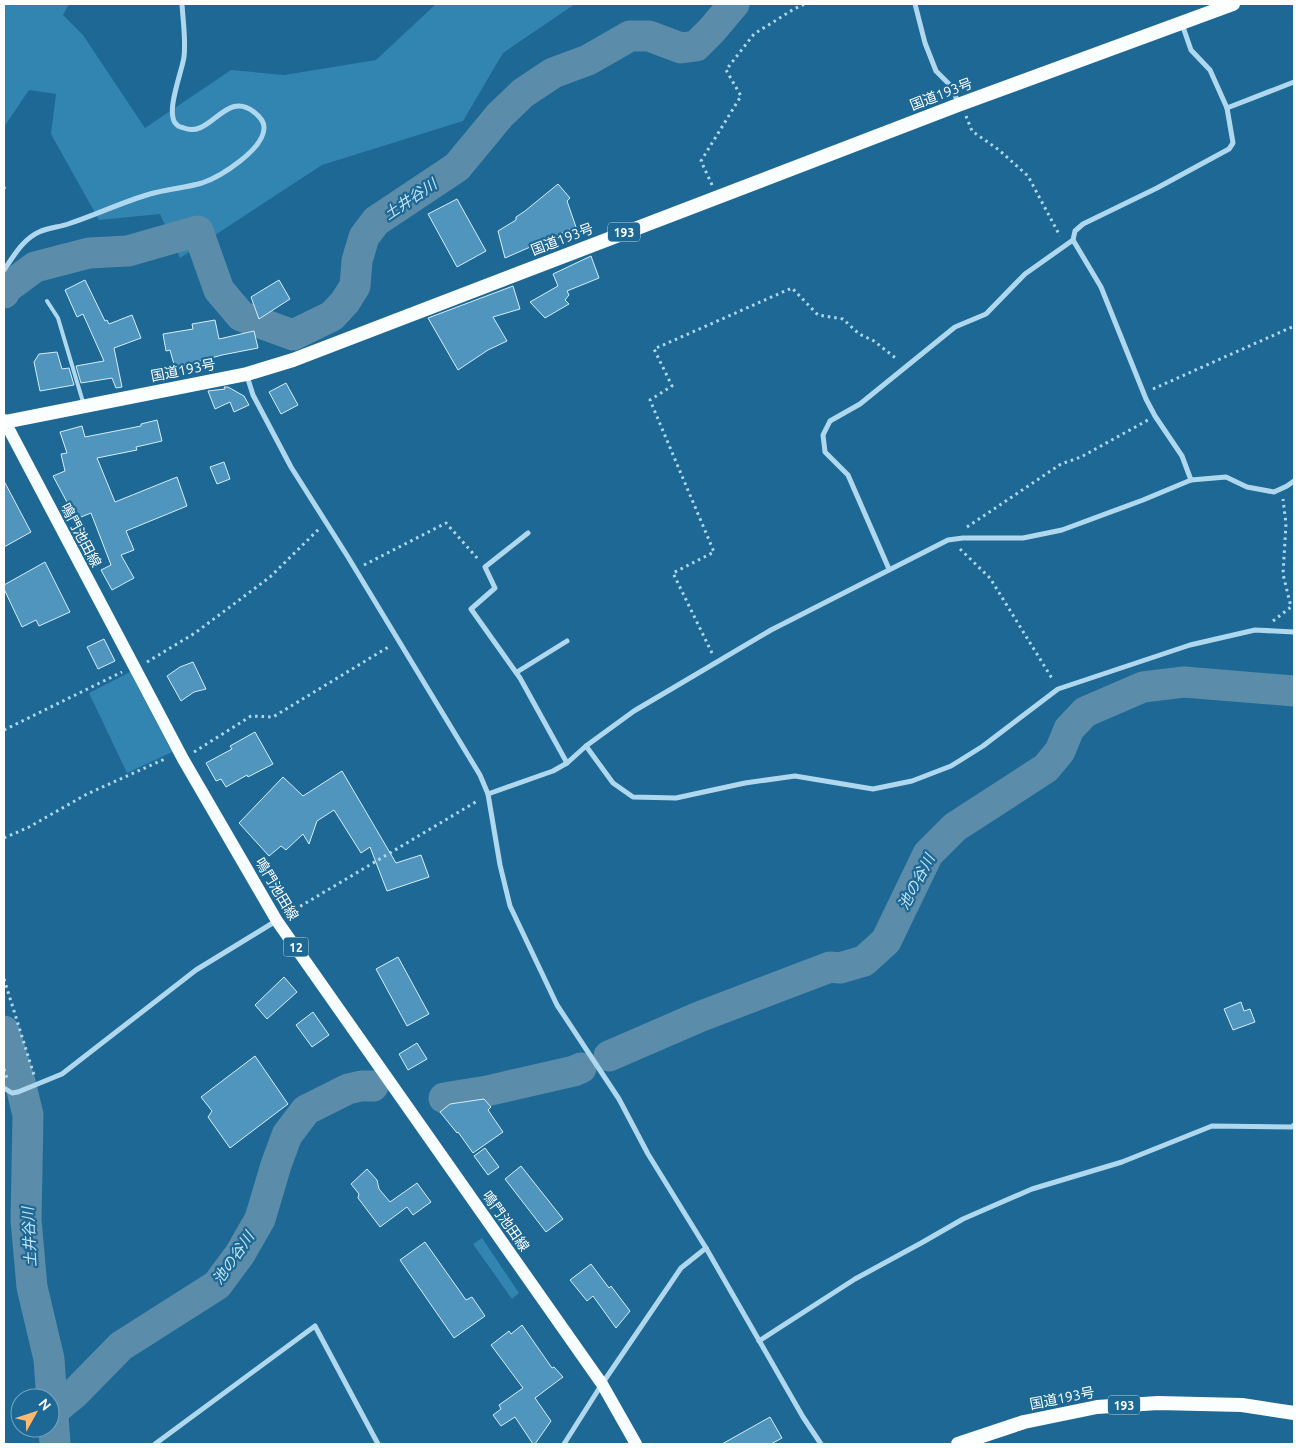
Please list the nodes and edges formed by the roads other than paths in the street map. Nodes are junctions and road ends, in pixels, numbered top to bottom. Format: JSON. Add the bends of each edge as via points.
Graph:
{"nodes":[{"id":1,"x":182,"y":4,"type":"edge"},
{"id":2,"x":915,"y":4,"type":"edge"},
{"id":3,"x":1233,"y":4,"type":"edge"},
{"id":4,"x":1182,"y":24,"type":"junction"},
{"id":5,"x":1294,"y":82,"type":"edge"},
{"id":6,"x":960,"y":104,"type":"junction"},
{"id":7,"x":1227,"y":108,"type":"junction"},
{"id":8,"x":1073,"y":240,"type":"junction"},
{"id":9,"x":4,"y":270,"type":"edge"},
{"id":10,"x":48,"y":302,"type":"dead end"},
{"id":11,"x":247,"y":374,"type":"junction"},
{"id":12,"x":84,"y":407,"type":"junction"},
{"id":13,"x":4,"y":421,"type":"edge"},
{"id":14,"x":1191,"y":480,"type":"junction"},
{"id":15,"x":1294,"y":481,"type":"edge"},
{"id":16,"x":528,"y":533,"type":"dead end"},
{"id":17,"x":889,"y":569,"type":"junction"},
{"id":18,"x":1294,"y":632,"type":"edge"},
{"id":19,"x":567,"y":641,"type":"dead end"},
{"id":20,"x":517,"y":672,"type":"junction"},
{"id":21,"x":586,"y":746,"type":"junction"},
{"id":22,"x":567,"y":763,"type":"junction"},
{"id":23,"x":488,"y":794,"type":"junction"},
{"id":24,"x":277,"y":920,"type":"junction"},
{"id":25,"x":4,"y":1088,"type":"edge"},
{"id":26,"x":1294,"y":1125,"type":"edge"},
{"id":27,"x":706,"y":1248,"type":"junction"},
{"id":28,"x":759,"y":1341,"type":"junction"},
{"id":29,"x":602,"y":1384,"type":"junction"},
{"id":30,"x":1294,"y":1413,"type":"edge"},
{"id":31,"x":155,"y":1444,"type":"edge"},
{"id":32,"x":378,"y":1444,"type":"edge"},
{"id":33,"x":564,"y":1444,"type":"edge"},
{"id":34,"x":636,"y":1444,"type":"edge"},
{"id":35,"x":821,"y":1444,"type":"edge"},
{"id":36,"x":958,"y":1444,"type":"edge"}],
"edges":[{"from":1,"to":9,"type":"street","via":[[184,56],[172,107],[176,125],[190,131],[199,129],[229,108],[245,107],[264,123],[261,140],[241,160],[204,182],[148,194],[67,225],[38,232],[21,245]]},
{"from":2,"to":6,"type":"street","via":[[936,71],[953,88]]},
{"from":3,"to":4,"type":"highway","name":"国道193号","number":"193"},
{"from":4,"to":6,"type":"highway","name":"国道193号","number":"193"},
{"from":4,"to":7,"type":"street","via":[[1191,50],[1210,70]]},
{"from":5,"to":7,"type":"street"},
{"from":6,"to":11,"type":"highway","name":"国道193号","number":"193","via":[[293,360]]},
{"from":7,"to":8,"type":"street","via":[[1233,142],[1229,149],[1083,224],[1075,230]]},
{"from":8,"to":14,"type":"street","via":[[1100,287],[1144,394],[1182,456]]},
{"from":8,"to":17,"type":"street","via":[[1025,274],[986,314],[955,327],[860,404],[830,421],[823,435],[825,452],[848,475]]},
{"from":10,"to":12,"type":"lane","via":[[58,318]]},
{"from":11,"to":12,"type":"highway","name":"国道193号","number":"193"},
{"from":11,"to":23,"type":"street","via":[[252,395],[291,467],[480,775]]},
{"from":12,"to":13,"type":"highway","name":"国道193号","number":"193"},
{"from":13,"to":24,"type":"main road","name":"鳴門池田線","number":"12","via":[[181,756]]},
{"from":14,"to":15,"type":"street","via":[[1226,477],[1248,487],[1274,492]]},
{"from":14,"to":17,"type":"street","via":[[1062,530],[1023,538],[948,540]]},
{"from":16,"to":20,"type":"street","via":[[485,567],[495,588],[471,609]]},
{"from":17,"to":21,"type":"street","via":[[771,630],[634,712]]},
{"from":18,"to":21,"type":"street","via":[[1255,630],[1190,645],[1058,689],[951,766],[912,781],[873,789],[795,776],[676,798],[633,796],[613,783]]},
{"from":19,"to":20,"type":"street"},
{"from":20,"to":22,"type":"street"},
{"from":21,"to":22,"type":"street"},
{"from":22,"to":23,"type":"street","via":[[553,772]]},
{"from":23,"to":27,"type":"street","via":[[510,906],[557,1005],[619,1099],[648,1154]]},
{"from":24,"to":25,"type":"street","via":[[196,970],[62,1074],[18,1092]]},
{"from":24,"to":29,"type":"main road","name":"鳴門池田線","number":"12"},
{"from":26,"to":28,"type":"street","via":[[1212,1126],[1122,1162],[1032,1189],[963,1218],[855,1279]]},
{"from":27,"to":28,"type":"street"},
{"from":27,"to":29,"type":"street","via":[[681,1268]]},
{"from":28,"to":35,"type":"street"},
{"from":29,"to":33,"type":"street"},
{"from":29,"to":34,"type":"main road","name":"鳴門池田線","number":"12"},
{"from":30,"to":36,"type":"highway","name":"国道193号","number":"193","via":[[1242,1405],[1158,1403],[1097,1407],[1024,1422]]},
{"from":31,"to":32,"type":"street","via":[[315,1326]]}]}
